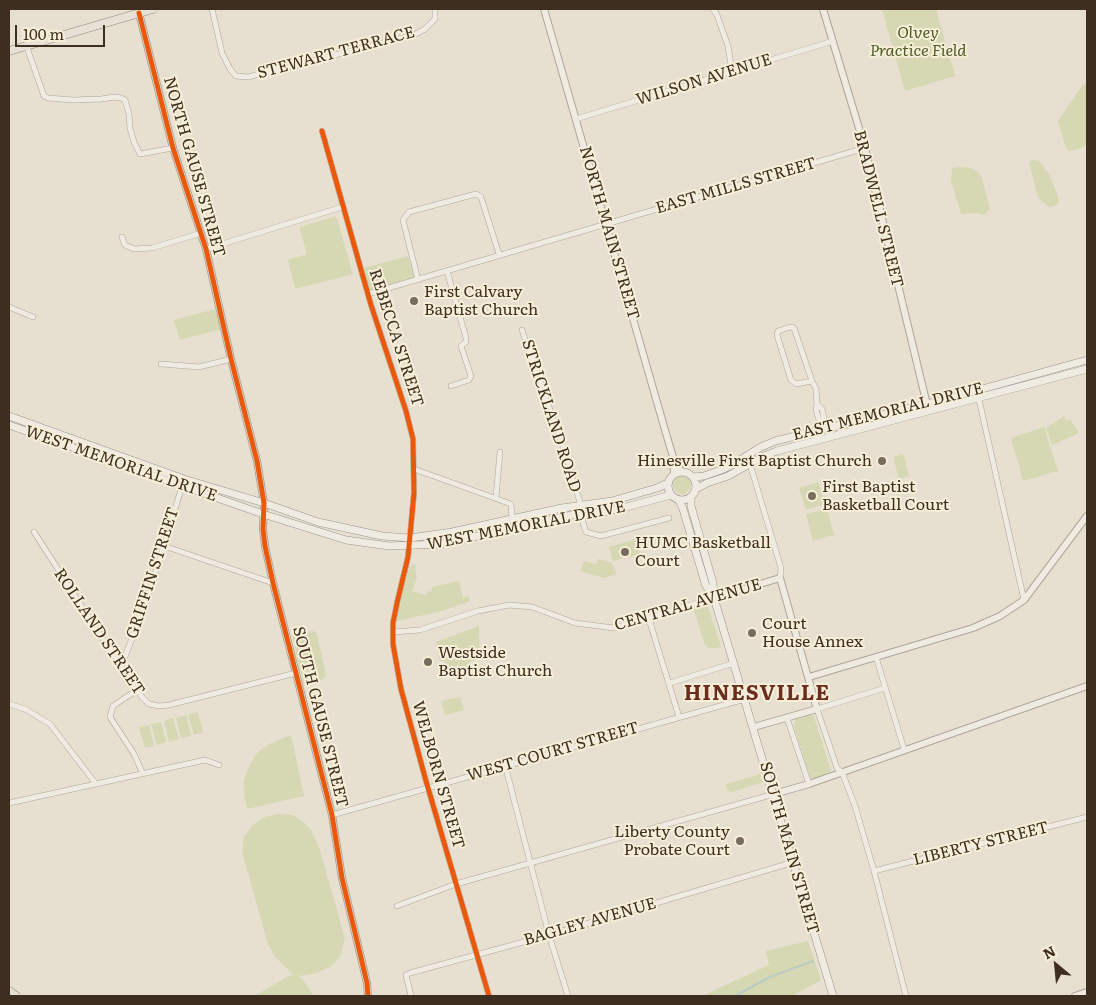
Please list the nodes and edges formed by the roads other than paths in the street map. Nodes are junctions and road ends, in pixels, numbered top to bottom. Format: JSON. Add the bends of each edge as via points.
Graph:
{"nodes":[{"id":1,"x":152,"y":9,"type":"edge"},
{"id":2,"x":212,"y":9,"type":"edge"},
{"id":3,"x":435,"y":9,"type":"edge"},
{"id":4,"x":544,"y":9,"type":"edge"},
{"id":5,"x":713,"y":9,"type":"edge"},
{"id":6,"x":824,"y":9,"type":"edge"},
{"id":7,"x":139,"y":13,"type":"junction"},
{"id":8,"x":833,"y":41,"type":"junction"},
{"id":9,"x":26,"y":45,"type":"junction"},
{"id":10,"x":9,"y":51,"type":"edge"},
{"id":11,"x":732,"y":72,"type":"junction"},
{"id":12,"x":576,"y":119,"type":"junction"},
{"id":13,"x":322,"y":131,"type":"dead end"},
{"id":14,"x":173,"y":148,"type":"junction"},
{"id":15,"x":865,"y":148,"type":"junction"},
{"id":16,"x":342,"y":207,"type":"junction"},
{"id":17,"x":606,"y":224,"type":"junction"},
{"id":18,"x":200,"y":233,"type":"junction"},
{"id":19,"x":122,"y":237,"type":"dead end"},
{"id":20,"x":206,"y":249,"type":"junction"},
{"id":21,"x":498,"y":254,"type":"junction"},
{"id":22,"x":447,"y":271,"type":"junction"},
{"id":23,"x":418,"y":280,"type":"junction"},
{"id":24,"x":368,"y":294,"type":"junction"},
{"id":25,"x":9,"y":307,"type":"edge"},
{"id":26,"x":33,"y":317,"type":"dead end"},
{"id":27,"x":522,"y":330,"type":"dead end"},
{"id":28,"x":231,"y":359,"type":"junction"},
{"id":29,"x":1087,"y":360,"type":"edge"},
{"id":30,"x":161,"y":364,"type":"dead end"},
{"id":31,"x":1087,"y":369,"type":"edge"},
{"id":32,"x":812,"y":381,"type":"junction"},
{"id":33,"x":451,"y":386,"type":"dead end"},
{"id":34,"x":977,"y":390,"type":"junction"},
{"id":35,"x":978,"y":398,"type":"junction"},
{"id":36,"x":927,"y":407,"type":"junction"},
{"id":37,"x":9,"y":416,"type":"edge"},
{"id":38,"x":9,"y":426,"type":"edge"},
{"id":39,"x":823,"y":426,"type":"junction"},
{"id":40,"x":500,"y":452,"type":"dead end"},
{"id":41,"x":750,"y":464,"type":"junction"},
{"id":42,"x":414,"y":469,"type":"junction"},
{"id":43,"x":678,"y":473,"type":"junction"},
{"id":44,"x":693,"y":477,"type":"junction"},
{"id":45,"x":183,"y":482,"type":"junction"},
{"id":46,"x":668,"y":483,"type":"junction"},
{"id":47,"x":696,"y":489,"type":"junction"},
{"id":48,"x":671,"y":495,"type":"junction"},
{"id":49,"x":496,"y":498,"type":"junction"},
{"id":50,"x":691,"y":498,"type":"junction"},
{"id":51,"x":679,"y":500,"type":"junction"},
{"id":52,"x":264,"y":503,"type":"junction"},
{"id":53,"x":581,"y":509,"type":"junction"},
{"id":54,"x":263,"y":514,"type":"junction"},
{"id":55,"x":1087,"y":516,"type":"edge"},
{"id":56,"x":669,"y":518,"type":"dead end"},
{"id":57,"x":512,"y":519,"type":"junction"},
{"id":58,"x":34,"y":532,"type":"dead end"},
{"id":59,"x":410,"y":538,"type":"junction"},
{"id":60,"x":164,"y":546,"type":"junction"},
{"id":61,"x":409,"y":546,"type":"junction"},
{"id":62,"x":408,"y":557,"type":"joint"},
{"id":63,"x":780,"y":578,"type":"junction"},
{"id":64,"x":273,"y":583,"type":"junction"},
{"id":65,"x":714,"y":598,"type":"junction"},
{"id":66,"x":1024,"y":600,"type":"junction"},
{"id":67,"x":649,"y":618,"type":"junction"},
{"id":68,"x":393,"y":632,"type":"junction"},
{"id":69,"x":876,"y":657,"type":"junction"},
{"id":70,"x":734,"y":663,"type":"junction"},
{"id":71,"x":121,"y":667,"type":"junction"},
{"id":72,"x":296,"y":673,"type":"junction"},
{"id":73,"x":809,"y":677,"type":"junction"},
{"id":74,"x":670,"y":683,"type":"junction"},
{"id":75,"x":1087,"y":686,"type":"edge"},
{"id":76,"x":885,"y":688,"type":"junction"},
{"id":77,"x":137,"y":690,"type":"junction"},
{"id":78,"x":746,"y":699,"type":"junction"},
{"id":79,"x":9,"y":704,"type":"edge"},
{"id":80,"x":817,"y":709,"type":"junction"},
{"id":81,"x":679,"y":717,"type":"junction"},
{"id":82,"x":787,"y":718,"type":"junction"},
{"id":83,"x":754,"y":727,"type":"junction"},
{"id":84,"x":904,"y":749,"type":"junction"},
{"id":85,"x":219,"y":765,"type":"dead end"},
{"id":86,"x":505,"y":765,"type":"junction"},
{"id":87,"x":842,"y":772,"type":"junction"},
{"id":88,"x":143,"y":774,"type":"junction"},
{"id":89,"x":96,"y":784,"type":"junction"},
{"id":90,"x":809,"y":784,"type":"junction"},
{"id":91,"x":429,"y":787,"type":"junction"},
{"id":92,"x":774,"y":794,"type":"junction"},
{"id":93,"x":9,"y":803,"type":"edge"},
{"id":94,"x":332,"y":815,"type":"junction"},
{"id":95,"x":1087,"y":817,"type":"edge"},
{"id":96,"x":794,"y":862,"type":"junction"},
{"id":97,"x":531,"y":863,"type":"junction"},
{"id":98,"x":874,"y":871,"type":"junction"},
{"id":99,"x":456,"y":884,"type":"junction"},
{"id":100,"x":397,"y":906,"type":"dead end"},
{"id":101,"x":549,"y":934,"type":"junction"},
{"id":102,"x":478,"y":954,"type":"junction"},
{"id":103,"x":9,"y":991,"type":"edge"},
{"id":104,"x":1087,"y":992,"type":"edge"},
{"id":105,"x":16,"y":996,"type":"edge"},
{"id":106,"x":368,"y":996,"type":"edge"},
{"id":107,"x":411,"y":996,"type":"edge"},
{"id":108,"x":489,"y":996,"type":"edge"},
{"id":109,"x":568,"y":996,"type":"edge"},
{"id":110,"x":833,"y":996,"type":"edge"},
{"id":111,"x":906,"y":996,"type":"edge"},
{"id":112,"x":1075,"y":996,"type":"edge"}],
"edges":[{"from":1,"to":7,"type":"main road"},
{"from":2,"to":3,"type":"street","name":"STEWART TERRACE","via":[[222,53],[230,69],[236,76],[248,77],[414,35],[435,19]]},
{"from":4,"to":12,"type":"street","name":"NORTH MAIN STREET"},
{"from":5,"to":11,"type":"street","via":[[728,46]]},
{"from":6,"to":8,"type":"street","name":"BRADWELL STREET"},
{"from":7,"to":9,"type":"main road"},
{"from":7,"to":14,"type":"street","name":"NORTH GAUSE STREET"},
{"from":8,"to":11,"type":"street","name":"WILSON AVENUE"},
{"from":8,"to":15,"type":"street","name":"BRADWELL STREET"},
{"from":9,"to":10,"type":"main road"},
{"from":9,"to":14,"type":"street","via":[[44,96],[73,100],[121,98],[125,100],[130,128],[140,154]]},
{"from":11,"to":12,"type":"street","name":"WILSON AVENUE"},
{"from":12,"to":17,"type":"street","name":"NORTH MAIN STREET"},
{"from":13,"to":16,"type":"street","name":"REBECCA STREET"},
{"from":14,"to":18,"type":"street","name":"NORTH GAUSE STREET"},
{"from":15,"to":17,"type":"street","name":"EAST MILLS STREET"},
{"from":15,"to":36,"type":"street","name":"BRADWELL STREET"},
{"from":16,"to":20,"type":"street"},
{"from":16,"to":24,"type":"street","name":"REBECCA STREET"},
{"from":17,"to":21,"type":"street","name":"EAST MILLS STREET"},
{"from":17,"to":43,"type":"street","name":"NORTH MAIN STREET"},
{"from":18,"to":19,"type":"street","via":[[152,248],[134,249],[124,245]]},
{"from":18,"to":20,"type":"street","name":"NORTH GAUSE STREET"},
{"from":20,"to":28,"type":"street","name":"NORTH GAUSE STREET"},
{"from":21,"to":22,"type":"street","name":"EAST MILLS STREET"},
{"from":21,"to":23,"type":"street","via":[[481,197],[476,194],[409,212],[403,220]]},
{"from":22,"to":23,"type":"street","name":"EAST MILLS STREET"},
{"from":22,"to":33,"type":"street","via":[[466,338],[461,346],[471,376],[469,380]]},
{"from":23,"to":24,"type":"street","name":"EAST MILLS STREET"},
{"from":24,"to":42,"type":"street","name":"REBECCA STREET","via":[[406,411],[413,439]]},
{"from":25,"to":26,"type":"street"},
{"from":27,"to":53,"type":"street","name":"STRICKLAND ROAD","via":[[567,458]]},
{"from":28,"to":30,"type":"street","via":[[199,368]]},
{"from":28,"to":52,"type":"street","name":"NORTH GAUSE STREET","via":[[257,461]]},
{"from":29,"to":34,"type":"main road","name":"EAST MEMORIAL DRIVE"},
{"from":31,"to":35,"type":"main road","name":"EAST MEMORIAL DRIVE"},
{"from":32,"to":32,"type":"street","via":[[796,384],[791,380],[778,331],[794,328]]},
{"from":32,"to":39,"type":"street","via":[[817,404],[822,409]]},
{"from":34,"to":35,"type":"street"},
{"from":34,"to":36,"type":"main road","name":"EAST MEMORIAL DRIVE"},
{"from":35,"to":36,"type":"main road","name":"EAST MEMORIAL DRIVE"},
{"from":35,"to":66,"type":"street"},
{"from":36,"to":39,"type":"main road","name":"EAST MEMORIAL DRIVE"},
{"from":36,"to":41,"type":"main road","name":"EAST MEMORIAL DRIVE","via":[[777,451]]},
{"from":37,"to":45,"type":"main road","name":"WEST MEMORIAL DRIVE"},
{"from":38,"to":45,"type":"main road","name":"WEST MEMORIAL DRIVE"},
{"from":39,"to":44,"type":"main road","name":"EAST MEMORIAL DRIVE","via":[[775,441],[732,465]]},
{"from":40,"to":49,"type":"street"},
{"from":41,"to":47,"type":"main road","name":"EAST MEMORIAL DRIVE"},
{"from":41,"to":63,"type":"street","via":[[781,568]]},
{"from":42,"to":49,"type":"street"},
{"from":42,"to":59,"type":"street","name":"REBECCA STREET"},
{"from":43,"to":44,"type":"main road","via":[[688,473]]},
{"from":43,"to":46,"type":"main road"},
{"from":44,"to":47,"type":"main road"},
{"from":45,"to":52,"type":"main road","name":"WEST MEMORIAL DRIVE"},
{"from":45,"to":54,"type":"main road","name":"WEST MEMORIAL DRIVE"},
{"from":45,"to":60,"type":"street","name":"GRIFFIN STREET"},
{"from":46,"to":48,"type":"main road"},
{"from":46,"to":53,"type":"main road","name":"WEST MEMORIAL DRIVE","via":[[627,498]]},
{"from":47,"to":50,"type":"main road"},
{"from":48,"to":51,"type":"main road"},
{"from":48,"to":53,"type":"main road","name":"WEST MEMORIAL DRIVE","via":[[611,510]]},
{"from":49,"to":57,"type":"street","via":[[510,504]]},
{"from":50,"to":51,"type":"main road"},
{"from":50,"to":65,"type":"main road"},
{"from":51,"to":65,"type":"main road","via":[[706,586]]},
{"from":52,"to":54,"type":"street","name":"SOUTH GAUSE STREET"},
{"from":52,"to":59,"type":"main road","name":"WEST MEMORIAL DRIVE","via":[[349,530]]},
{"from":53,"to":56,"type":"street","name":"STRICKLAND ROAD","via":[[586,532],[595,536]]},
{"from":53,"to":57,"type":"main road","name":"WEST MEMORIAL DRIVE"},
{"from":53,"to":61,"type":"main road","name":"WEST MEMORIAL DRIVE","via":[[442,544]]},
{"from":54,"to":61,"type":"main road","name":"WEST MEMORIAL DRIVE","via":[[346,540]]},
{"from":54,"to":64,"type":"street","name":"SOUTH GAUSE STREET"},
{"from":55,"to":66,"type":"street"},
{"from":57,"to":59,"type":"main road","name":"WEST MEMORIAL DRIVE"},
{"from":58,"to":71,"type":"street","name":"ROLLAND STREET"},
{"from":59,"to":61,"type":"street","name":"REBECCA STREET"},
{"from":60,"to":64,"type":"street"},
{"from":60,"to":71,"type":"street","name":"GRIFFIN STREET"},
{"from":61,"to":62,"type":"street","name":"REBECCA STREET"},
{"from":62,"to":68,"type":"street","name":"WELBORN STREET"},
{"from":63,"to":65,"type":"street","name":"CENTRAL AVENUE"},
{"from":63,"to":73,"type":"street"},
{"from":64,"to":72,"type":"street","name":"SOUTH GAUSE STREET"},
{"from":65,"to":67,"type":"street","name":"CENTRAL AVENUE"},
{"from":65,"to":70,"type":"main road"},
{"from":66,"to":69,"type":"street","via":[[973,628]]},
{"from":67,"to":68,"type":"street","name":"CENTRAL AVENUE","via":[[614,628],[602,627],[575,623],[532,607],[509,605],[478,611],[420,630]]},
{"from":67,"to":74,"type":"street"},
{"from":68,"to":91,"type":"street","name":"WELBORN STREET","via":[[401,689]]},
{"from":69,"to":73,"type":"street"},
{"from":69,"to":76,"type":"street"},
{"from":70,"to":74,"type":"street"},
{"from":70,"to":78,"type":"main road"},
{"from":71,"to":77,"type":"street","name":"ROLLAND STREET"},
{"from":72,"to":77,"type":"street","name":"ROLLAND STREET","via":[[163,706],[149,704]]},
{"from":72,"to":94,"type":"street","name":"SOUTH GAUSE STREET"},
{"from":73,"to":80,"type":"street"},
{"from":74,"to":81,"type":"street"},
{"from":75,"to":84,"type":"street"},
{"from":76,"to":80,"type":"street"},
{"from":76,"to":84,"type":"street"},
{"from":77,"to":88,"type":"street","via":[[113,706],[110,717]]},
{"from":78,"to":81,"type":"street","name":"WEST COURT STREET"},
{"from":78,"to":83,"type":"main road","name":"SOUTH MAIN STREET"},
{"from":79,"to":89,"type":"street","via":[[25,709],[50,724]]},
{"from":80,"to":82,"type":"street"},
{"from":80,"to":87,"type":"street","via":[[837,768]]},
{"from":81,"to":86,"type":"street","name":"WEST COURT STREET"},
{"from":82,"to":83,"type":"street"},
{"from":82,"to":90,"type":"street"},
{"from":83,"to":92,"type":"main road","name":"SOUTH MAIN STREET"},
{"from":84,"to":87,"type":"street"},
{"from":85,"to":88,"type":"street","via":[[205,760]]},
{"from":86,"to":91,"type":"street","name":"WEST COURT STREET"},
{"from":86,"to":97,"type":"street"},
{"from":87,"to":90,"type":"street"},
{"from":87,"to":98,"type":"street"},
{"from":88,"to":89,"type":"street"},
{"from":89,"to":93,"type":"street"},
{"from":90,"to":92,"type":"street"},
{"from":91,"to":94,"type":"street","name":"WEST COURT STREET"},
{"from":91,"to":99,"type":"street","name":"WELBORN STREET"},
{"from":92,"to":96,"type":"main road","name":"SOUTH MAIN STREET"},
{"from":92,"to":97,"type":"street"},
{"from":94,"to":106,"type":"street","name":"SOUTH GAUSE STREET"},
{"from":95,"to":98,"type":"street","name":"LIBERTY STREET"},
{"from":96,"to":101,"type":"street","name":"BAGLEY AVENUE"},
{"from":96,"to":110,"type":"main road","name":"SOUTH MAIN STREET"},
{"from":97,"to":99,"type":"street"},
{"from":97,"to":101,"type":"street"},
{"from":98,"to":111,"type":"street"},
{"from":99,"to":100,"type":"street"},
{"from":99,"to":102,"type":"street","name":"WELBORN STREET"},
{"from":101,"to":102,"type":"street","name":"BAGLEY AVENUE"},
{"from":101,"to":109,"type":"street"},
{"from":102,"to":107,"type":"street","name":"BAGLEY AVENUE","via":[[406,976]]},
{"from":102,"to":108,"type":"street","name":"WELBORN STREET"},
{"from":103,"to":105,"type":"main road"},
{"from":104,"to":112,"type":"street"}]}
